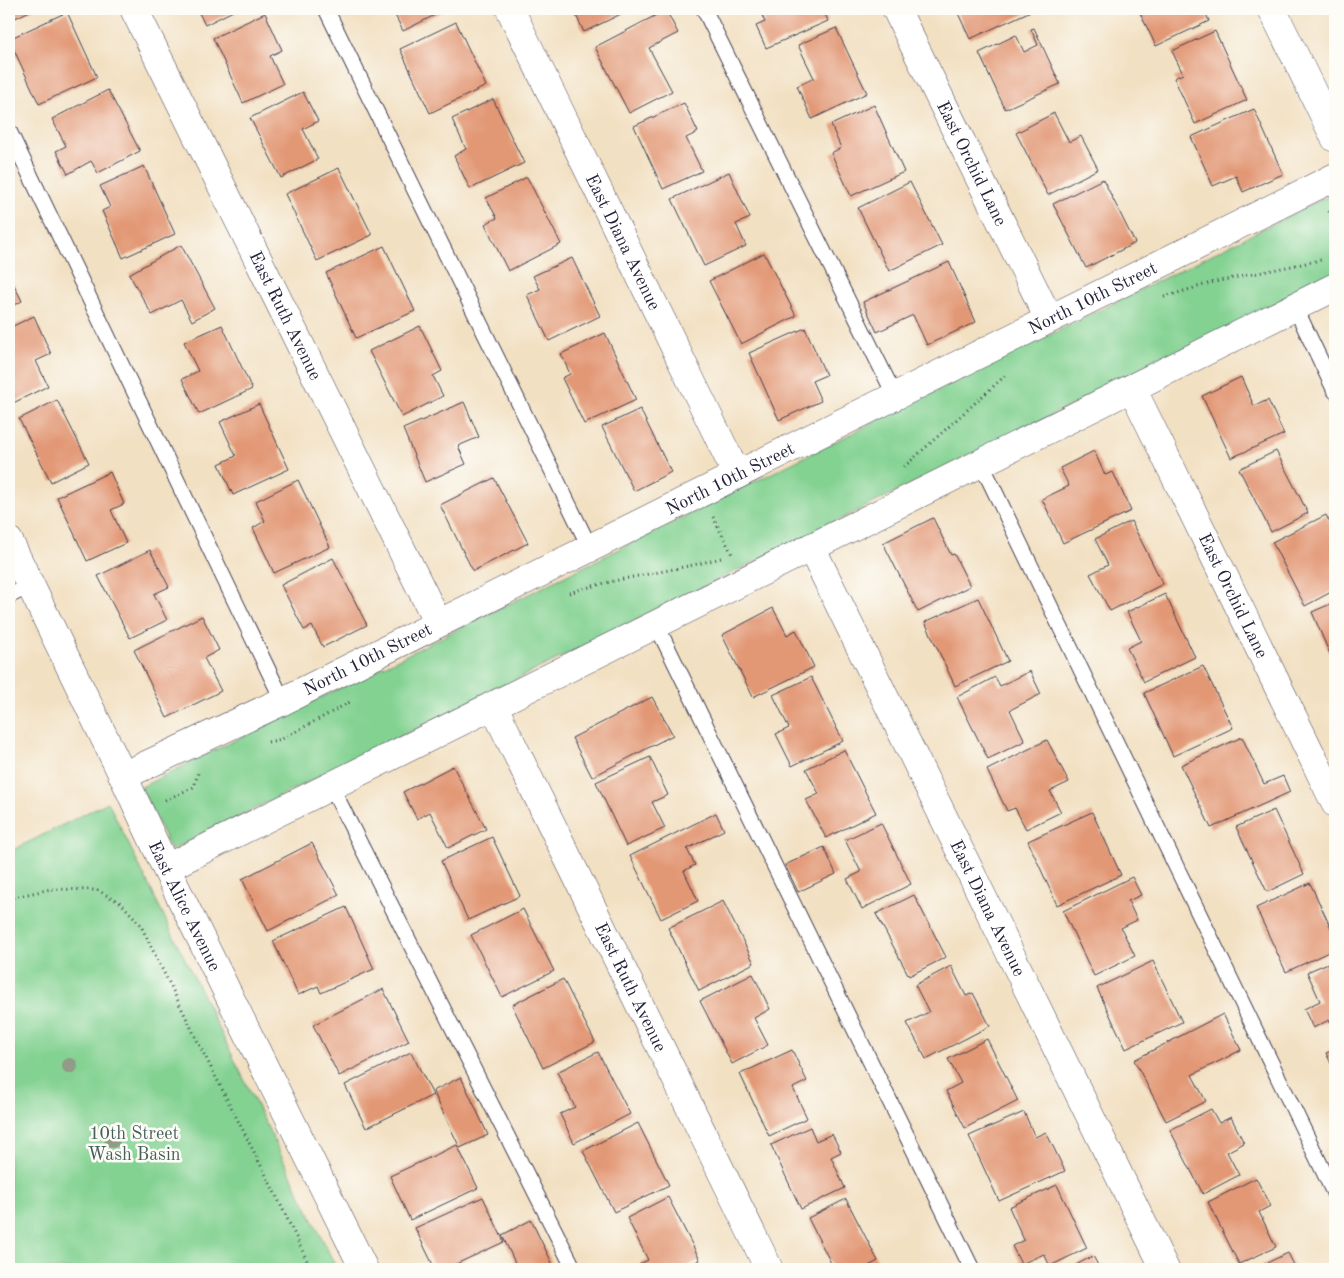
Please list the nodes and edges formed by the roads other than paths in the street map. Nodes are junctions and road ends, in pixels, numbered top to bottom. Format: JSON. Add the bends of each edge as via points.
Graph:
{"nodes":[{"id":1,"x":134,"y":9,"type":"edge"},
{"id":2,"x":326,"y":9,"type":"edge"},
{"id":3,"x":510,"y":9,"type":"edge"},
{"id":4,"x":704,"y":9,"type":"edge"},
{"id":5,"x":896,"y":9,"type":"edge"},
{"id":6,"x":1272,"y":9,"type":"edge"},
{"id":7,"x":9,"y":131,"type":"edge"},
{"id":8,"x":1335,"y":138,"type":"edge"},
{"id":9,"x":1335,"y":177,"type":"edge"},
{"id":10,"x":1335,"y":287,"type":"edge"},
{"id":11,"x":1294,"y":307,"type":"junction"},
{"id":12,"x":1049,"y":320,"type":"junction"},
{"id":13,"x":1132,"y":388,"type":"junction"},
{"id":14,"x":1335,"y":391,"type":"edge"},
{"id":15,"x":896,"y":396,"type":"junction"},
{"id":16,"x":980,"y":463,"type":"junction"},
{"id":17,"x":737,"y":475,"type":"junction"},
{"id":18,"x":9,"y":541,"type":"edge"},
{"id":19,"x":811,"y":547,"type":"junction"},
{"id":20,"x":590,"y":548,"type":"junction"},
{"id":21,"x":20,"y":590,"type":"edge"},
{"id":22,"x":438,"y":624,"type":"junction"},
{"id":23,"x":656,"y":624,"type":"junction"},
{"id":24,"x":283,"y":701,"type":"junction"},
{"id":25,"x":493,"y":705,"type":"junction"},
{"id":26,"x":123,"y":776,"type":"junction"},
{"id":27,"x":331,"y":786,"type":"junction"},
{"id":28,"x":1335,"y":803,"type":"edge"},
{"id":29,"x":166,"y":868,"type":"junction"},
{"id":30,"x":1335,"y":1195,"type":"edge"},
{"id":31,"x":364,"y":1269,"type":"edge"},
{"id":32,"x":574,"y":1269,"type":"edge"},
{"id":33,"x":769,"y":1269,"type":"edge"},
{"id":34,"x":972,"y":1269,"type":"edge"},
{"id":35,"x":1165,"y":1269,"type":"edge"}],
"edges":[{"from":1,"to":22,"type":"street","name":"East Ruth Avenue"},
{"from":2,"to":20,"type":"lane"},
{"from":3,"to":17,"type":"street","name":"East Diana Avenue"},
{"from":4,"to":15,"type":"lane"},
{"from":5,"to":12,"type":"street","name":"East Orchid Lane"},
{"from":6,"to":8,"type":"street"},
{"from":7,"to":24,"type":"lane"},
{"from":9,"to":12,"type":"street","name":"North 10th Street"},
{"from":10,"to":11,"type":"street"},
{"from":11,"to":13,"type":"street"},
{"from":11,"to":14,"type":"lane"},
{"from":12,"to":15,"type":"street","name":"North 10th Street"},
{"from":13,"to":16,"type":"street"},
{"from":13,"to":28,"type":"street","name":"East Orchid Lane"},
{"from":15,"to":17,"type":"street","name":"North 10th Street"},
{"from":16,"to":19,"type":"street"},
{"from":16,"to":30,"type":"lane"},
{"from":17,"to":20,"type":"street","name":"North 10th Street"},
{"from":18,"to":21,"type":"street","name":"East Alice Avenue"},
{"from":19,"to":23,"type":"street"},
{"from":19,"to":35,"type":"street","name":"East Diana Avenue"},
{"from":20,"to":22,"type":"street","name":"North 10th Street"},
{"from":21,"to":26,"type":"street","name":"East Alice Avenue"},
{"from":22,"to":24,"type":"street","name":"North 10th Street"},
{"from":23,"to":25,"type":"street"},
{"from":23,"to":34,"type":"lane"},
{"from":24,"to":26,"type":"street","name":"North 10th Street"},
{"from":25,"to":27,"type":"street"},
{"from":25,"to":33,"type":"street","name":"East Ruth Avenue"},
{"from":26,"to":29,"type":"street","name":"East Alice Avenue"},
{"from":27,"to":29,"type":"street"},
{"from":27,"to":32,"type":"lane"},
{"from":29,"to":31,"type":"street","name":"East Alice Avenue"}]}
